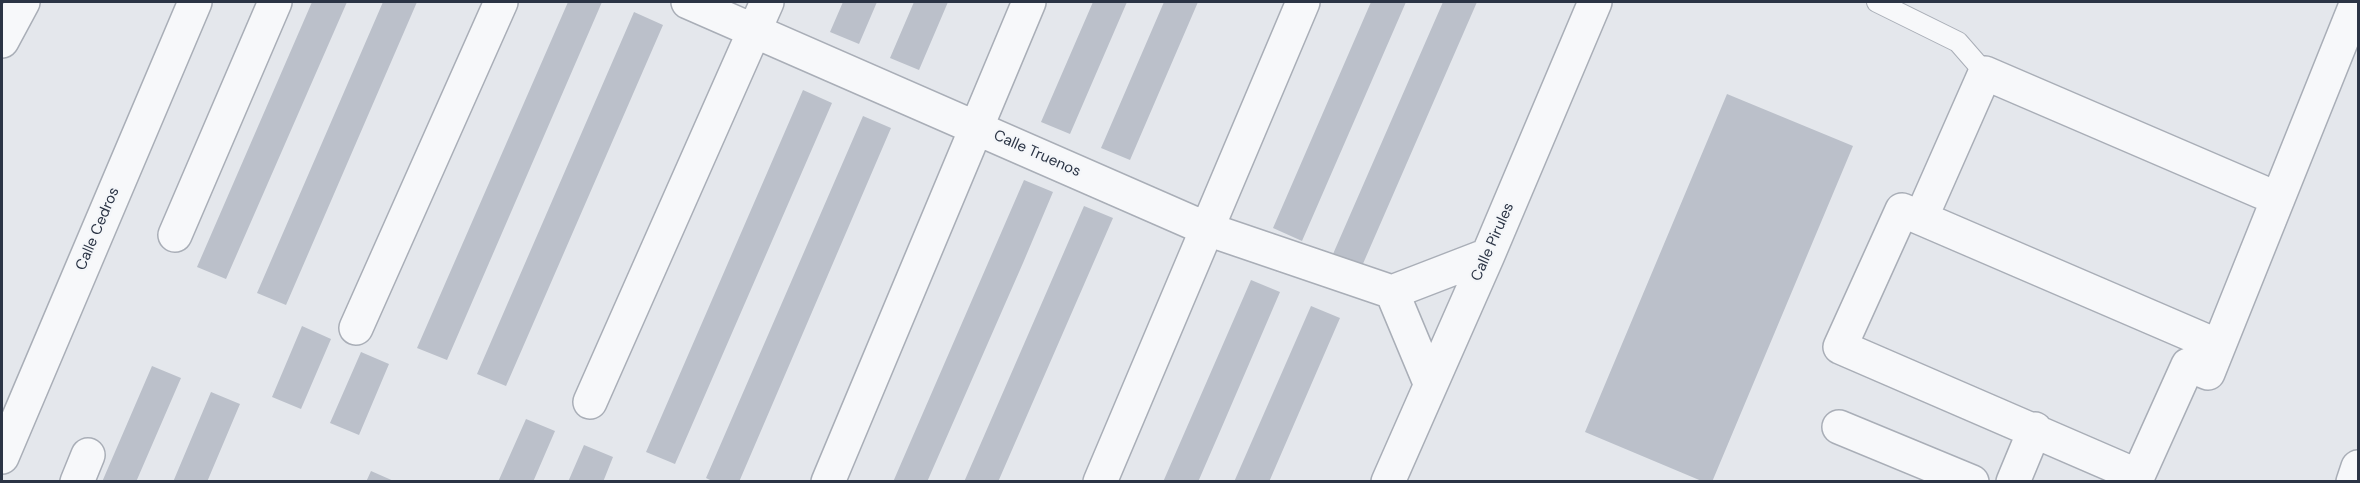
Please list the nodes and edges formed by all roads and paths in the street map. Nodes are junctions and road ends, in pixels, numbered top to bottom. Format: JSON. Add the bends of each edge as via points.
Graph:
{"nodes":[{"id":1,"x":23,"y":2,"type":"edge"},
{"id":2,"x":195,"y":2,"type":"edge"},
{"id":3,"x":275,"y":2,"type":"edge"},
{"id":4,"x":501,"y":2,"type":"edge"},
{"id":5,"x":688,"y":2,"type":"edge"},
{"id":6,"x":1029,"y":2,"type":"edge"},
{"id":7,"x":1303,"y":2,"type":"edge"},
{"id":8,"x":1595,"y":2,"type":"edge"},
{"id":9,"x":1877,"y":2,"type":"edge"},
{"id":10,"x":2357,"y":2,"type":"edge"},
{"id":11,"x":761,"y":16,"type":"edge"},
{"id":12,"x":2,"y":41,"type":"edge"},
{"id":13,"x":1985,"y":74,"type":"junction"},
{"id":14,"x":976,"y":127,"type":"junction"},
{"id":15,"x":2278,"y":199,"type":"junction"},
{"id":16,"x":1921,"y":218,"type":"junction"},
{"id":17,"x":1207,"y":229,"type":"junction"},
{"id":18,"x":175,"y":235,"type":"dead end"},
{"id":19,"x":1488,"y":255,"type":"junction"},
{"id":20,"x":1392,"y":292,"type":"junction"},
{"id":21,"x":356,"y":328,"type":"dead end"},
{"id":22,"x":2218,"y":346,"type":"junction"},
{"id":23,"x":1430,"y":383,"type":"junction"},
{"id":24,"x":590,"y":402,"type":"dead end"},
{"id":25,"x":1839,"y":427,"type":"dead end"},
{"id":26,"x":2035,"y":429,"type":"junction"},
{"id":27,"x":2,"y":457,"type":"edge"},
{"id":28,"x":2358,"y":467,"type":"edge"},
{"id":29,"x":828,"y":482,"type":"edge"},
{"id":30,"x":1100,"y":482,"type":"edge"},
{"id":31,"x":1388,"y":482,"type":"edge"},
{"id":32,"x":1972,"y":482,"type":"edge"},
{"id":33,"x":2013,"y":482,"type":"edge"},
{"id":34,"x":2353,"y":482,"type":"edge"}],
"edges":[{"from":1,"to":12,"type":"street"},
{"from":2,"to":27,"type":"street","name":"Calle Cedros"},
{"from":3,"to":18,"type":"street"},
{"from":4,"to":21,"type":"street"},
{"from":5,"to":11,"type":"street","name":"Calle Truenos"},
{"from":6,"to":14,"type":"street"},
{"from":7,"to":17,"type":"street"},
{"from":8,"to":19,"type":"street","name":"Calle Pirules"},
{"from":9,"to":13,"type":"lane","via":[[1959,42]]},
{"from":10,"to":15,"type":"street"},
{"from":11,"to":14,"type":"street","name":"Calle Truenos"},
{"from":11,"to":24,"type":"street"},
{"from":13,"to":15,"type":"street"},
{"from":13,"to":16,"type":"street"},
{"from":14,"to":17,"type":"street","name":"Calle Truenos"},
{"from":14,"to":29,"type":"street"},
{"from":15,"to":22,"type":"street"},
{"from":16,"to":22,"type":"street"},
{"from":16,"to":26,"type":"street","via":[[1902,210],[1840,347]]},
{"from":17,"to":20,"type":"street","name":"Calle Truenos"},
{"from":17,"to":30,"type":"street"},
{"from":19,"to":20,"type":"street"},
{"from":19,"to":23,"type":"street","name":"Calle Pirules"},
{"from":20,"to":23,"type":"street"},
{"from":22,"to":26,"type":"street","via":[[2208,373],[2188,365],[2138,476]]},
{"from":23,"to":31,"type":"street","name":"Calle Pirules"},
{"from":25,"to":32,"type":"street"},
{"from":26,"to":33,"type":"street"},
{"from":28,"to":34,"type":"street"}]}
